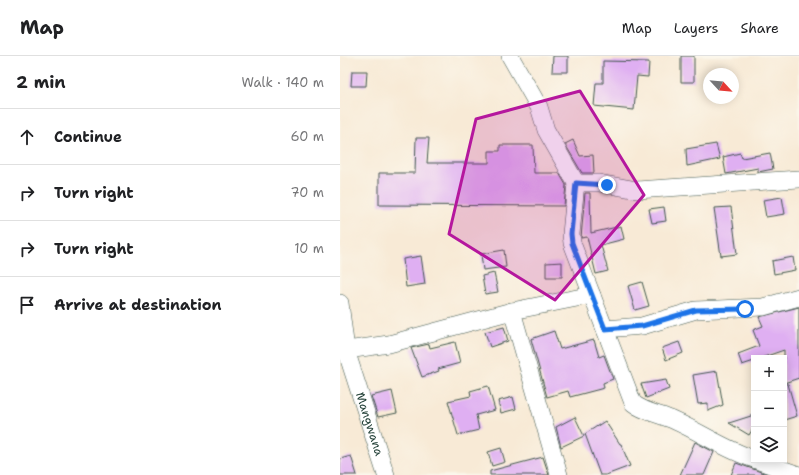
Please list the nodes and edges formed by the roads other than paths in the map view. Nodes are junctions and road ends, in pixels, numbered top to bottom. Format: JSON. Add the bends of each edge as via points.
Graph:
{"nodes":[{"id":1,"x":510,"y":56,"type":"edge"},
{"id":2,"x":799,"y":179,"type":"edge"},
{"id":3,"x":576,"y":183,"type":"junction"},
{"id":4,"x":592,"y":295,"type":"junction"},
{"id":5,"x":799,"y":297,"type":"edge"},
{"id":6,"x":340,"y":303,"type":"edge"},
{"id":7,"x":512,"y":311,"type":"junction"},
{"id":8,"x":605,"y":329,"type":"junction"},
{"id":9,"x":343,"y":350,"type":"edge"},
{"id":10,"x":751,"y":459,"type":"edge"},
{"id":11,"x":764,"y":463,"type":"edge"},
{"id":12,"x":386,"y":475,"type":"edge"},
{"id":13,"x":559,"y":475,"type":"edge"},
{"id":14,"x":799,"y":475,"type":"edge"}],
"edges":[{"from":1,"to":3,"type":"street","via":[[539,108],[546,130]]},
{"from":2,"to":3,"type":"street","via":[[637,190],[599,183]]},
{"from":3,"to":4,"type":"street","via":[[572,243]]},
{"from":4,"to":7,"type":"street"},
{"from":4,"to":8,"type":"street"},
{"from":5,"to":8,"type":"street","via":[[763,307],[696,310],[648,325]]},
{"from":6,"to":9,"type":"street","name":"Mangwana"},
{"from":7,"to":9,"type":"street","via":[[389,344]]},
{"from":7,"to":13,"type":"street"},
{"from":8,"to":10,"type":"street","via":[[632,403],[639,409],[676,421],[737,454]]},
{"from":9,"to":12,"type":"street","name":"Mangwana"},
{"from":11,"to":14,"type":"street"}]}
